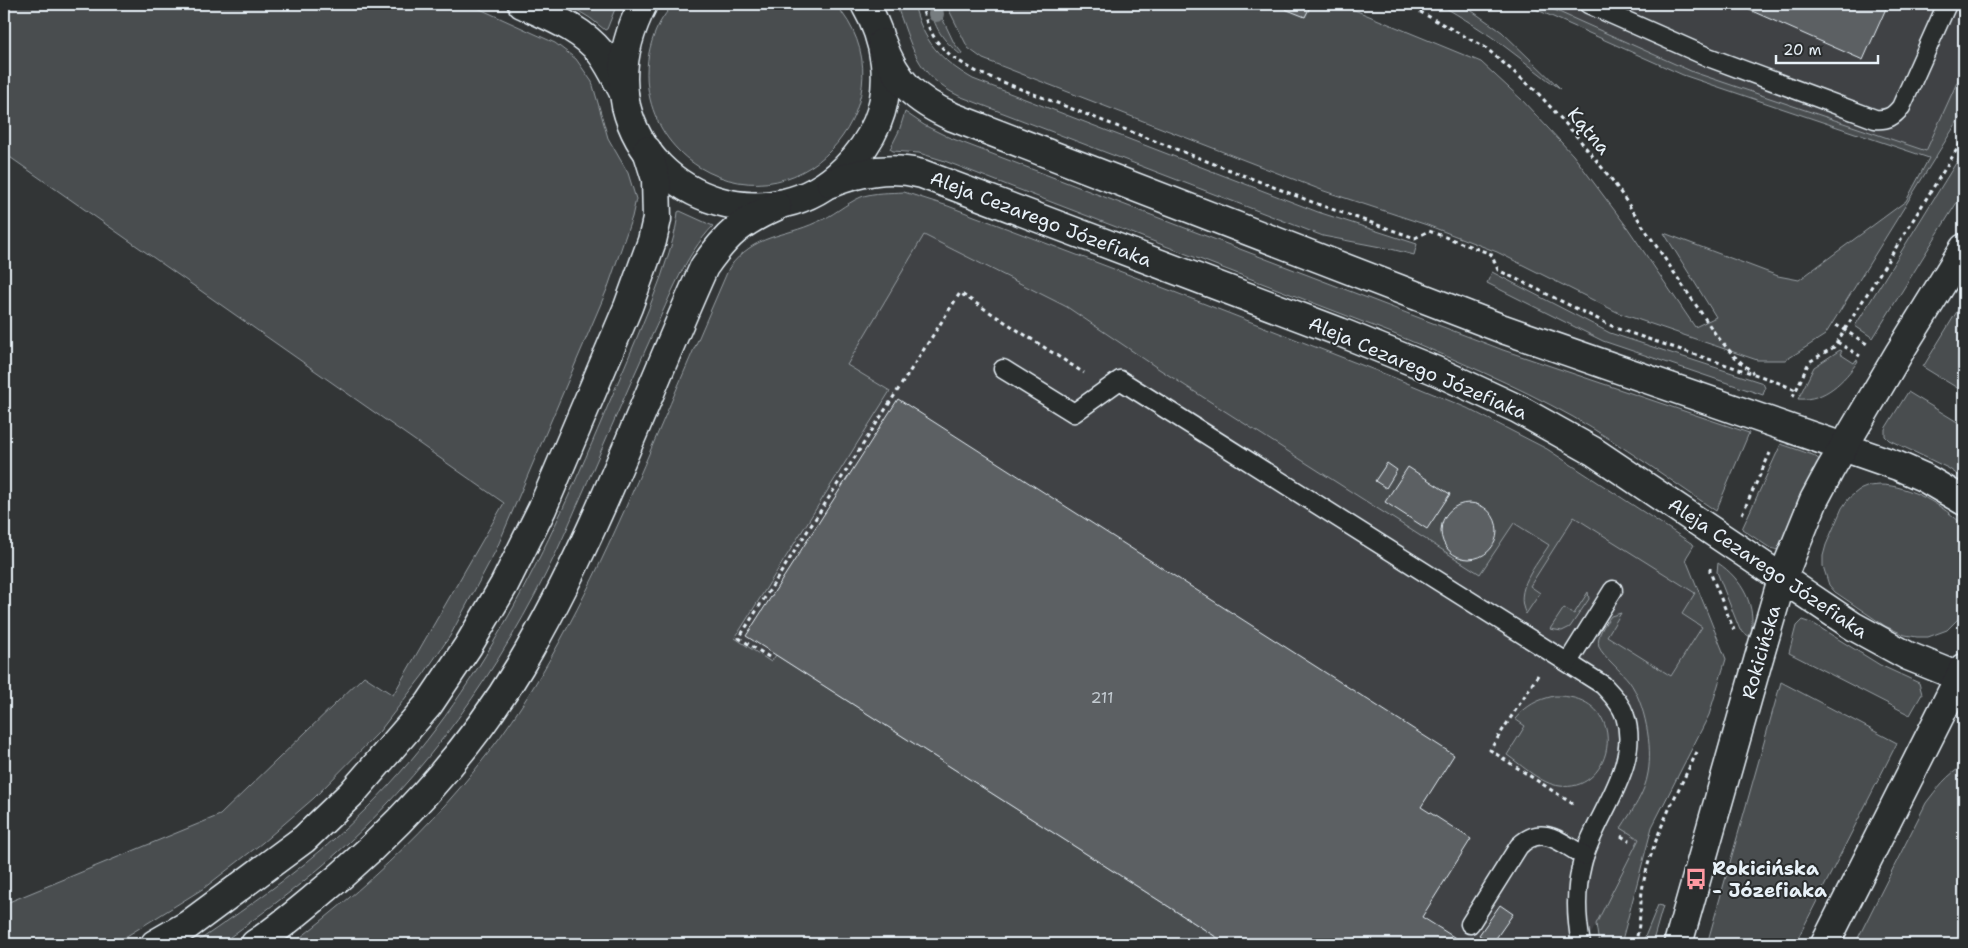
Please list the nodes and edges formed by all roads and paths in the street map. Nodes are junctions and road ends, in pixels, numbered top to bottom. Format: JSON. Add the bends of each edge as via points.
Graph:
{"nodes":[{"id":1,"x":522,"y":4,"type":"edge"},
{"id":2,"x":644,"y":4,"type":"edge"},
{"id":3,"x":865,"y":4,"type":"edge"},
{"id":4,"x":921,"y":4,"type":"edge"},
{"id":5,"x":1406,"y":4,"type":"edge"},
{"id":6,"x":1588,"y":4,"type":"edge"},
{"id":7,"x":1947,"y":4,"type":"edge"},
{"id":8,"x":882,"y":43,"type":"junction"},
{"id":9,"x":624,"y":93,"type":"junction"},
{"id":10,"x":646,"y":150,"type":"junction"},
{"id":11,"x":831,"y":183,"type":"junction"},
{"id":12,"x":777,"y":206,"type":"junction"},
{"id":13,"x":1964,"y":248,"type":"edge"},
{"id":14,"x":1836,"y":326,"type":"dead end"},
{"id":15,"x":1871,"y":346,"type":"dead end"},
{"id":16,"x":1002,"y":369,"type":"dead end"},
{"id":17,"x":1755,"y":374,"type":"junction"},
{"id":18,"x":1108,"y":388,"type":"junction"},
{"id":19,"x":1796,"y":390,"type":"dead end"},
{"id":20,"x":1844,"y":446,"type":"junction"},
{"id":21,"x":1964,"y":501,"type":"edge"},
{"id":22,"x":1782,"y":580,"type":"junction"},
{"id":23,"x":1613,"y":590,"type":"dead end"},
{"id":24,"x":769,"y":657,"type":"dead end"},
{"id":25,"x":1568,"y":662,"type":"junction"},
{"id":26,"x":1540,"y":673,"type":"dead end"},
{"id":27,"x":1963,"y":675,"type":"edge"},
{"id":28,"x":1600,"y":822,"type":"junction"},
{"id":29,"x":1629,"y":841,"type":"dead end"},
{"id":30,"x":1584,"y":856,"type":"junction"},
{"id":31,"x":1470,"y":924,"type":"dead end"},
{"id":32,"x":155,"y":944,"type":"edge"},
{"id":33,"x":255,"y":944,"type":"edge"},
{"id":34,"x":1581,"y":944,"type":"edge"},
{"id":35,"x":1678,"y":944,"type":"edge"},
{"id":36,"x":1825,"y":944,"type":"edge"}],
"edges":[{"from":1,"to":9,"type":"main road","via":[[566,24],[592,43]]},
{"from":2,"to":9,"type":"main road","via":[[628,41]]},
{"from":3,"to":8,"type":"main road"},
{"from":4,"to":17,"type":"path","via":[[928,27],[939,45],[977,72],[1320,205],[1415,238],[1429,231],[1491,254],[1498,270],[1618,329]]},
{"from":5,"to":17,"type":"path","name":"Kątna","via":[[1486,48],[1536,91],[1612,180],[1728,350]]},
{"from":6,"to":7,"type":"lane","via":[[1708,57],[1874,119],[1885,120],[1901,107]]},
{"from":8,"to":11,"type":"main road","via":[[885,94],[881,112],[859,155]]},
{"from":8,"to":20,"type":"main road","via":[[890,64],[908,90],[952,117],[1503,329]]},
{"from":9,"to":10,"type":"main road","via":[[634,129]]},
{"from":10,"to":12,"type":"main road","via":[[680,184],[698,194],[721,203],[748,207]]},
{"from":10,"to":32,"type":"main road","via":[[656,179],[657,219],[652,241],[628,307],[542,510],[468,646],[430,704],[352,793],[304,839],[188,925]]},
{"from":11,"to":12,"type":"main road"},
{"from":11,"to":22,"type":"main road","name":"Aleja Cezarego Józefiaka","via":[[853,174],[877,170],[922,174],[1434,370],[1518,409],[1593,451]]},
{"from":12,"to":33,"type":"main road","via":[[737,228],[704,266],[581,551],[519,667],[489,712],[429,788],[372,848],[338,880]]},
{"from":13,"to":20,"type":"main road","name":"Rokicińska"},
{"from":14,"to":15,"type":"path"},
{"from":16,"to":18,"type":"lane","via":[[1074,413]]},
{"from":17,"to":19,"type":"path"},
{"from":18,"to":24,"type":"path","via":[[960,293],[739,638]]},
{"from":18,"to":25,"type":"lane","via":[[1120,380]]},
{"from":20,"to":21,"type":"main road","via":[[1923,477]]},
{"from":20,"to":22,"type":"main road","name":"Rokicińska","via":[[1814,500]]},
{"from":22,"to":27,"type":"main road","name":"Aleja Cezarego Józefiaka","via":[[1883,644]]},
{"from":22,"to":35,"type":"main road","name":"Rokicińska"},
{"from":23,"to":25,"type":"lane"},
{"from":25,"to":28,"type":"lane","via":[[1603,684],[1625,715],[1624,765]]},
{"from":26,"to":28,"type":"path","via":[[1490,750]]},
{"from":27,"to":36,"type":"main road"},
{"from":28,"to":29,"type":"path"},
{"from":28,"to":30,"type":"lane"},
{"from":30,"to":31,"type":"lane","via":[[1552,837],[1537,835],[1527,838]]},
{"from":30,"to":34,"type":"lane","via":[[1576,895]]}]}
